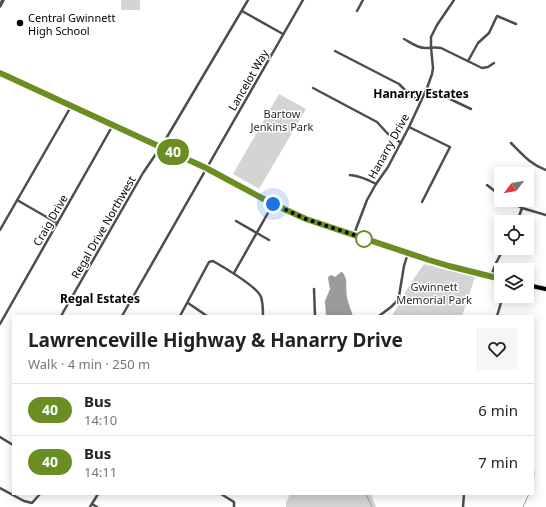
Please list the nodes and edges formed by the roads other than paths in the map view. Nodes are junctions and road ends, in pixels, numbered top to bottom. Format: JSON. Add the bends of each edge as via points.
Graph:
{"nodes":[{"id":1,"x":3,"y":0,"type":"edge"},
{"id":2,"x":248,"y":0,"type":"edge"},
{"id":3,"x":303,"y":0,"type":"edge"},
{"id":4,"x":363,"y":0,"type":"edge"},
{"id":5,"x":454,"y":0,"type":"edge"},
{"id":6,"x":0,"y":6,"type":"edge"},
{"id":7,"x":242,"y":11,"type":"junction"},
{"id":8,"x":356,"y":11,"type":"dead end"},
{"id":9,"x":516,"y":24,"type":"dead end"},
{"id":10,"x":283,"y":34,"type":"junction"},
{"id":11,"x":404,"y":39,"type":"dead end"},
{"id":12,"x":431,"y":47,"type":"junction"},
{"id":13,"x":335,"y":50,"type":"dead end"},
{"id":14,"x":468,"y":61,"type":"junction"},
{"id":15,"x":494,"y":63,"type":"dead end"},
{"id":16,"x":0,"y":73,"type":"edge"},
{"id":17,"x":313,"y":88,"type":"dead end"},
{"id":18,"x":427,"y":88,"type":"junction"},
{"id":19,"x":421,"y":101,"type":"junction"},
{"id":20,"x":71,"y":105,"type":"junction"},
{"id":21,"x":471,"y":109,"type":"dead end"},
{"id":22,"x":113,"y":125,"type":"junction"},
{"id":23,"x":409,"y":127,"type":"junction"},
{"id":24,"x":401,"y":143,"type":"junction"},
{"id":25,"x":511,"y":143,"type":"dead end"},
{"id":26,"x":161,"y":146,"type":"junction"},
{"id":27,"x":206,"y":168,"type":"junction"},
{"id":28,"x":546,"y":170,"type":"edge"},
{"id":29,"x":350,"y":176,"type":"dead end"},
{"id":30,"x":376,"y":184,"type":"junction"},
{"id":31,"x":487,"y":186,"type":"dead end"},
{"id":32,"x":494,"y":191,"type":"edge"},
{"id":33,"x":17,"y":200,"type":"junction"},
{"id":34,"x":422,"y":202,"type":"dead end"},
{"id":35,"x":273,"y":204,"type":"junction"},
{"id":36,"x":522,"y":208,"type":"joint"},
{"id":37,"x":520,"y":215,"type":"edge"},
{"id":38,"x":546,"y":215,"type":"edge"},
{"id":39,"x":236,"y":221,"type":"dead end"},
{"id":40,"x":57,"y":223,"type":"junction"},
{"id":41,"x":0,"y":230,"type":"edge"},
{"id":42,"x":256,"y":233,"type":"junction"},
{"id":43,"x":354,"y":235,"type":"junction"},
{"id":44,"x":269,"y":240,"type":"dead end"},
{"id":45,"x":408,"y":252,"type":"junction"},
{"id":46,"x":500,"y":255,"type":"edge"},
{"id":47,"x":234,"y":273,"type":"junction"},
{"id":48,"x":491,"y":277,"type":"junction"},
{"id":49,"x":494,"y":278,"type":"edge"},
{"id":50,"x":534,"y":286,"type":"edge"},
{"id":51,"x":314,"y":289,"type":"dead end"},
{"id":52,"x":546,"y":289,"type":"edge"},
{"id":53,"x":188,"y":303,"type":"junction"},
{"id":54,"x":501,"y":303,"type":"edge"},
{"id":55,"x":62,"y":315,"type":"edge"},
{"id":56,"x":123,"y":315,"type":"edge"},
{"id":57,"x":181,"y":315,"type":"edge"},
{"id":58,"x":206,"y":315,"type":"edge"},
{"id":59,"x":263,"y":315,"type":"edge"},
{"id":60,"x":315,"y":315,"type":"edge"},
{"id":61,"x":380,"y":315,"type":"edge"},
{"id":62,"x":497,"y":315,"type":"edge"},
{"id":63,"x":0,"y":324,"type":"edge"},
{"id":64,"x":0,"y":437,"type":"edge"},
{"id":65,"x":12,"y":444,"type":"edge"},
{"id":66,"x":0,"y":488,"type":"edge"},
{"id":67,"x":12,"y":494,"type":"edge"},
{"id":68,"x":13,"y":495,"type":"edge"},
{"id":69,"x":39,"y":495,"type":"edge"},
{"id":70,"x":97,"y":495,"type":"edge"},
{"id":71,"x":223,"y":495,"type":"edge"},
{"id":72,"x":464,"y":495,"type":"edge"},
{"id":73,"x":91,"y":506,"type":"edge"},
{"id":74,"x":97,"y":507,"type":"edge"},
{"id":75,"x":234,"y":507,"type":"edge"},
{"id":76,"x":463,"y":507,"type":"edge"}],
"edges":[{"from":1,"to":6,"type":"street"},
{"from":2,"to":7,"type":"street","name":"Regal Drive Northwest"},
{"from":3,"to":10,"type":"street","name":"Lancelot Way"},
{"from":4,"to":8,"type":"street"},
{"from":5,"to":12,"type":"street","name":"Hanarry Drive","via":[[433,31]]},
{"from":7,"to":10,"type":"street"},
{"from":7,"to":26,"type":"street","name":"Regal Drive Northwest"},
{"from":9,"to":14,"type":"street","via":[[498,16]]},
{"from":10,"to":27,"type":"street","name":"Lancelot Way"},
{"from":11,"to":12,"type":"street","via":[[419,47]]},
{"from":12,"to":14,"type":"street","via":[[441,48]]},
{"from":12,"to":18,"type":"street","name":"Hanarry Drive","via":[[433,68]]},
{"from":13,"to":19,"type":"street","via":[[399,84]]},
{"from":14,"to":15,"type":"street","via":[[482,68]]},
{"from":16,"to":20,"type":"main road"},
{"from":17,"to":24,"type":"street","via":[[377,122]]},
{"from":18,"to":19,"type":"street","name":"Hanarry Drive"},
{"from":18,"to":21,"type":"street"},
{"from":19,"to":23,"type":"street","name":"Hanarry Drive"},
{"from":20,"to":22,"type":"main road"},
{"from":20,"to":33,"type":"street"},
{"from":22,"to":26,"type":"main road"},
{"from":22,"to":40,"type":"street","name":"Craig Drive"},
{"from":23,"to":24,"type":"street","name":"Hanarry Drive"},
{"from":23,"to":34,"type":"street","via":[[450,147]]},
{"from":24,"to":30,"type":"street","name":"Hanarry Drive"},
{"from":25,"to":28,"type":"street","via":[[535,166]]},
{"from":26,"to":27,"type":"main road"},
{"from":26,"to":55,"type":"street","name":"Regal Drive Northwest"},
{"from":27,"to":35,"type":"main road"},
{"from":27,"to":56,"type":"street"},
{"from":29,"to":30,"type":"street","via":[[365,178]]},
{"from":30,"to":43,"type":"street","name":"Hanarry Drive"},
{"from":31,"to":32,"type":"street"},
{"from":33,"to":40,"type":"street"},
{"from":33,"to":41,"type":"street"},
{"from":35,"to":42,"type":"street"},
{"from":35,"to":43,"type":"main road","via":[[306,219]]},
{"from":36,"to":37,"type":"street"},
{"from":36,"to":38,"type":"street"},
{"from":39,"to":42,"type":"street"},
{"from":40,"to":63,"type":"street","name":"Craig Drive"},
{"from":42,"to":44,"type":"street"},
{"from":42,"to":47,"type":"street"},
{"from":43,"to":45,"type":"main road"},
{"from":45,"to":48,"type":"main road"},
{"from":45,"to":61,"type":"street","via":[[399,296],[396,302]]},
{"from":46,"to":48,"type":"street"},
{"from":47,"to":53,"type":"street","via":[[213,261],[209,262]]},
{"from":47,"to":59,"type":"street","via":[[261,296]]},
{"from":48,"to":49,"type":"main road"},
{"from":50,"to":52,"type":"main road"},
{"from":51,"to":60,"type":"street"},
{"from":53,"to":57,"type":"street"},
{"from":53,"to":58,"type":"street"},
{"from":54,"to":62,"type":"street"},
{"from":64,"to":65,"type":"street"},
{"from":66,"to":67,"type":"street"},
{"from":68,"to":69,"type":"street","via":[[32,503]]},
{"from":70,"to":73,"type":"street"},
{"from":71,"to":75,"type":"street","via":[[234,502]]},
{"from":72,"to":76,"type":"street"},
{"from":73,"to":74,"type":"street"}]}
